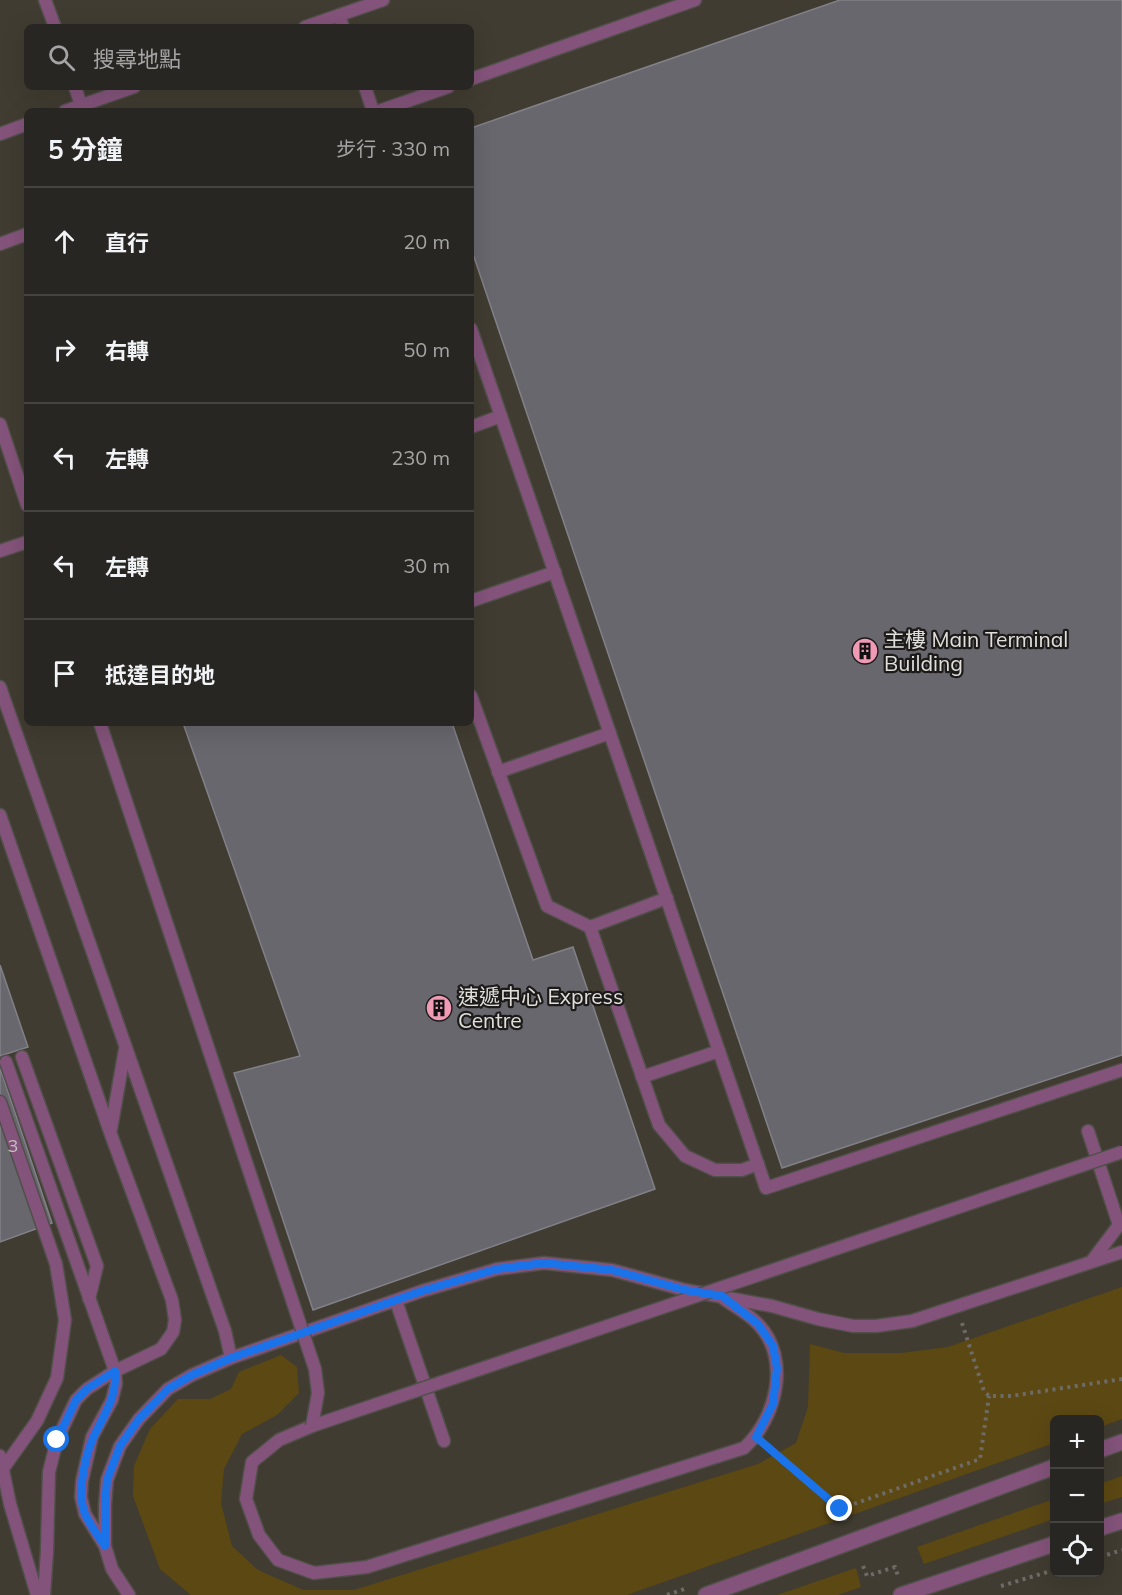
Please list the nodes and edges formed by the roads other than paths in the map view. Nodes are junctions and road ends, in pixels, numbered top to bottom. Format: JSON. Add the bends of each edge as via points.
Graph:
{"nodes":[{"id":1,"x":45,"y":0,"type":"edge"},
{"id":2,"x":383,"y":0,"type":"edge"},
{"id":3,"x":695,"y":0,"type":"edge"},
{"id":4,"x":341,"y":21,"type":"edge"},
{"id":5,"x":54,"y":24,"type":"edge"},
{"id":6,"x":323,"y":24,"type":"edge"},
{"id":7,"x":474,"y":78,"type":"edge"},
{"id":8,"x":76,"y":90,"type":"edge"},
{"id":9,"x":125,"y":90,"type":"edge"},
{"id":10,"x":365,"y":90,"type":"edge"},
{"id":11,"x":441,"y":90,"type":"edge"},
{"id":12,"x":81,"y":105,"type":"junction"},
{"id":13,"x":73,"y":108,"type":"edge"},
{"id":14,"x":372,"y":108,"type":"edge"},
{"id":15,"x":396,"y":108,"type":"edge"},
{"id":16,"x":24,"y":125,"type":"edge"},
{"id":17,"x":0,"y":134,"type":"edge"},
{"id":18,"x":24,"y":235,"type":"edge"},
{"id":19,"x":0,"y":244,"type":"edge"},
{"id":20,"x":474,"y":338,"type":"edge"},
{"id":21,"x":501,"y":416,"type":"junction"},
{"id":22,"x":0,"y":424,"type":"edge"},
{"id":23,"x":474,"y":426,"type":"edge"},
{"id":24,"x":24,"y":496,"type":"edge"},
{"id":25,"x":24,"y":543,"type":"edge"},
{"id":26,"x":0,"y":551,"type":"edge"},
{"id":27,"x":555,"y":572,"type":"junction"},
{"id":28,"x":474,"y":600,"type":"edge"},
{"id":29,"x":0,"y":687,"type":"edge"},
{"id":30,"x":474,"y":704,"type":"edge"},
{"id":31,"x":101,"y":726,"type":"edge"},
{"id":32,"x":610,"y":733,"type":"junction"},
{"id":33,"x":498,"y":772,"type":"junction"},
{"id":34,"x":0,"y":815,"type":"edge"},
{"id":35,"x":667,"y":898,"type":"junction"},
{"id":36,"x":590,"y":927,"type":"junction"},
{"id":37,"x":125,"y":1048,"type":"junction"},
{"id":38,"x":719,"y":1051,"type":"junction"},
{"id":39,"x":22,"y":1057,"type":"dead end"},
{"id":40,"x":6,"y":1062,"type":"dead end"},
{"id":41,"x":1122,"y":1070,"type":"edge"},
{"id":42,"x":642,"y":1077,"type":"junction"},
{"id":43,"x":0,"y":1102,"type":"edge"},
{"id":44,"x":1088,"y":1131,"type":"dead end"},
{"id":45,"x":110,"y":1132,"type":"junction"},
{"id":46,"x":1122,"y":1152,"type":"edge"},
{"id":47,"x":758,"y":1164,"type":"junction"},
{"id":48,"x":1122,"y":1252,"type":"edge"},
{"id":49,"x":1091,"y":1263,"type":"junction"},
{"id":50,"x":722,"y":1296,"type":"junction"},
{"id":51,"x":89,"y":1299,"type":"junction"},
{"id":52,"x":396,"y":1301,"type":"junction"},
{"id":53,"x":231,"y":1358,"type":"junction"},
{"id":54,"x":115,"y":1371,"type":"junction"},
{"id":55,"x":312,"y":1426,"type":"junction"},
{"id":56,"x":444,"y":1442,"type":"dead end"},
{"id":57,"x":1122,"y":1442,"type":"edge"},
{"id":58,"x":1104,"y":1449,"type":"edge"},
{"id":59,"x":0,"y":1456,"type":"edge"},
{"id":60,"x":1050,"y":1468,"type":"edge"},
{"id":61,"x":2,"y":1470,"type":"junction"},
{"id":62,"x":1122,"y":1521,"type":"edge"},
{"id":63,"x":1104,"y":1527,"type":"edge"},
{"id":64,"x":1050,"y":1545,"type":"edge"},
{"id":65,"x":105,"y":1546,"type":"junction"},
{"id":66,"x":37,"y":1595,"type":"edge"},
{"id":67,"x":44,"y":1595,"type":"edge"},
{"id":68,"x":129,"y":1595,"type":"edge"},
{"id":69,"x":706,"y":1595,"type":"edge"},
{"id":70,"x":901,"y":1595,"type":"edge"}],
"edges":[{"from":1,"to":5,"type":"lane"},
{"from":2,"to":4,"type":"lane"},
{"from":3,"to":7,"type":"lane"},
{"from":4,"to":6,"type":"lane"},
{"from":8,"to":12,"type":"lane"},
{"from":9,"to":12,"type":"lane"},
{"from":10,"to":14,"type":"lane"},
{"from":11,"to":15,"type":"lane"},
{"from":12,"to":13,"type":"lane"},
{"from":16,"to":17,"type":"lane"},
{"from":18,"to":19,"type":"lane"},
{"from":20,"to":21,"type":"lane"},
{"from":21,"to":23,"type":"lane"},
{"from":21,"to":27,"type":"lane"},
{"from":22,"to":24,"type":"lane"},
{"from":25,"to":26,"type":"lane"},
{"from":27,"to":28,"type":"lane"},
{"from":27,"to":32,"type":"lane"},
{"from":29,"to":37,"type":"lane"},
{"from":30,"to":33,"type":"lane"},
{"from":31,"to":55,"type":"lane","bridge":true,"via":[[315,1369],[318,1393]]},
{"from":32,"to":33,"type":"lane"},
{"from":32,"to":35,"type":"lane"},
{"from":33,"to":36,"type":"lane","via":[[547,906]]},
{"from":34,"to":45,"type":"lane"},
{"from":35,"to":36,"type":"lane"},
{"from":35,"to":38,"type":"lane"},
{"from":36,"to":42,"type":"lane"},
{"from":37,"to":45,"type":"lane"},
{"from":37,"to":53,"type":"lane","via":[[225,1331]]},
{"from":38,"to":42,"type":"lane"},
{"from":38,"to":47,"type":"lane"},
{"from":39,"to":51,"type":"lane","via":[[97,1266]]},
{"from":40,"to":51,"type":"lane"},
{"from":41,"to":47,"type":"lane","via":[[766,1188]]},
{"from":42,"to":47,"type":"lane","via":[[659,1125],[686,1156],[715,1170],[742,1170]]},
{"from":43,"to":61,"type":"lane","via":[[56,1264],[65,1320],[57,1377],[38,1421]]},
{"from":44,"to":49,"type":"lane","via":[[1119,1225]]},
{"from":45,"to":54,"type":"lane","via":[[172,1300],[175,1320],[173,1332],[161,1349]]},
{"from":46,"to":55,"type":"lane","bridge":true},
{"from":48,"to":49,"type":"lane"},
{"from":49,"to":50,"type":"lane","via":[[912,1321],[876,1326],[853,1326]]},
{"from":50,"to":52,"type":"lane","via":[[612,1270],[544,1263],[497,1269]]},
{"from":50,"to":55,"type":"lane","via":[[758,1324],[773,1346],[777,1368],[773,1404],[756,1437],[744,1448],[637,1482],[367,1567],[314,1573],[278,1560],[259,1535],[246,1499],[252,1462],[279,1440]]},
{"from":51,"to":54,"type":"lane"},
{"from":52,"to":53,"type":"lane"},
{"from":52,"to":56,"type":"lane"},
{"from":53,"to":65,"type":"lane","via":[[168,1389],[120,1446],[107,1480]]},
{"from":54,"to":65,"type":"lane","via":[[112,1400],[92,1437],[81,1489],[85,1514]]},
{"from":54,"to":67,"type":"lane","via":[[76,1400],[57,1440],[49,1472]]},
{"from":57,"to":58,"type":"street"},
{"from":59,"to":61,"type":"lane"},
{"from":60,"to":69,"type":"street"},
{"from":61,"to":66,"type":"lane"},
{"from":62,"to":63,"type":"street"},
{"from":64,"to":70,"type":"street"},
{"from":65,"to":68,"type":"lane","via":[[112,1569]]}]}
